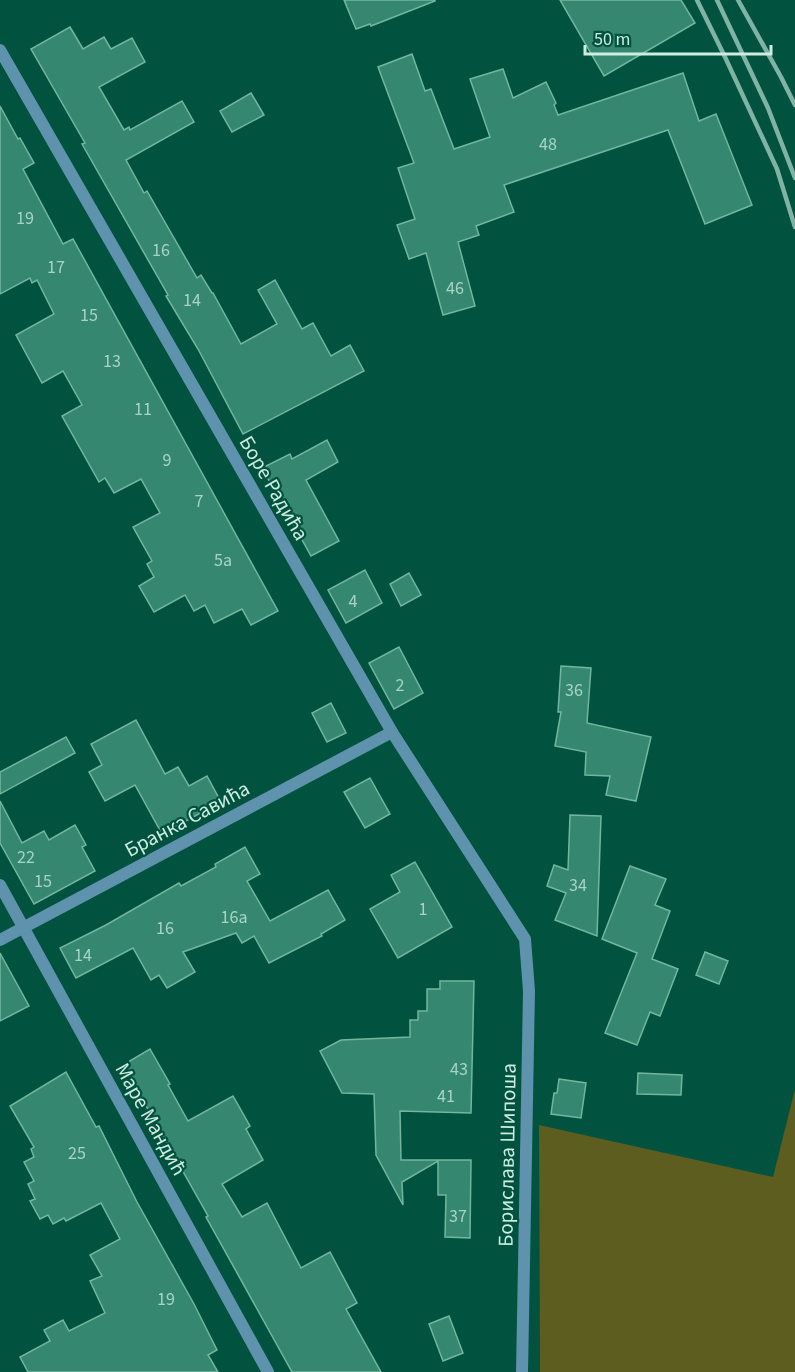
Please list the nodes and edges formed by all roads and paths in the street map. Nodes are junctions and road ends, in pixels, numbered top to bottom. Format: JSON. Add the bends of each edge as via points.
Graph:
{"nodes":[{"id":1,"x":0,"y":50,"type":"edge"},
{"id":2,"x":392,"y":732,"type":"junction"},
{"id":3,"x":0,"y":885,"type":"edge"},
{"id":4,"x":23,"y":927,"type":"junction"},
{"id":5,"x":525,"y":939,"type":"joint"},
{"id":6,"x":0,"y":940,"type":"edge"},
{"id":7,"x":268,"y":1372,"type":"edge"},
{"id":8,"x":522,"y":1372,"type":"edge"}],
"edges":[{"from":1,"to":2,"type":"street","name":"Боре Радића"},
{"from":2,"to":4,"type":"street","name":"Бранка Савића"},
{"from":2,"to":5,"type":"street","name":"Боре Радића"},
{"from":3,"to":4,"type":"street","name":"Маре Мандић"},
{"from":4,"to":6,"type":"street","name":"Бранка Савића"},
{"from":4,"to":7,"type":"street","name":"Маре Мандић"},
{"from":5,"to":8,"type":"street","name":"Борислава Шипоша","via":[[530,991]]}]}
